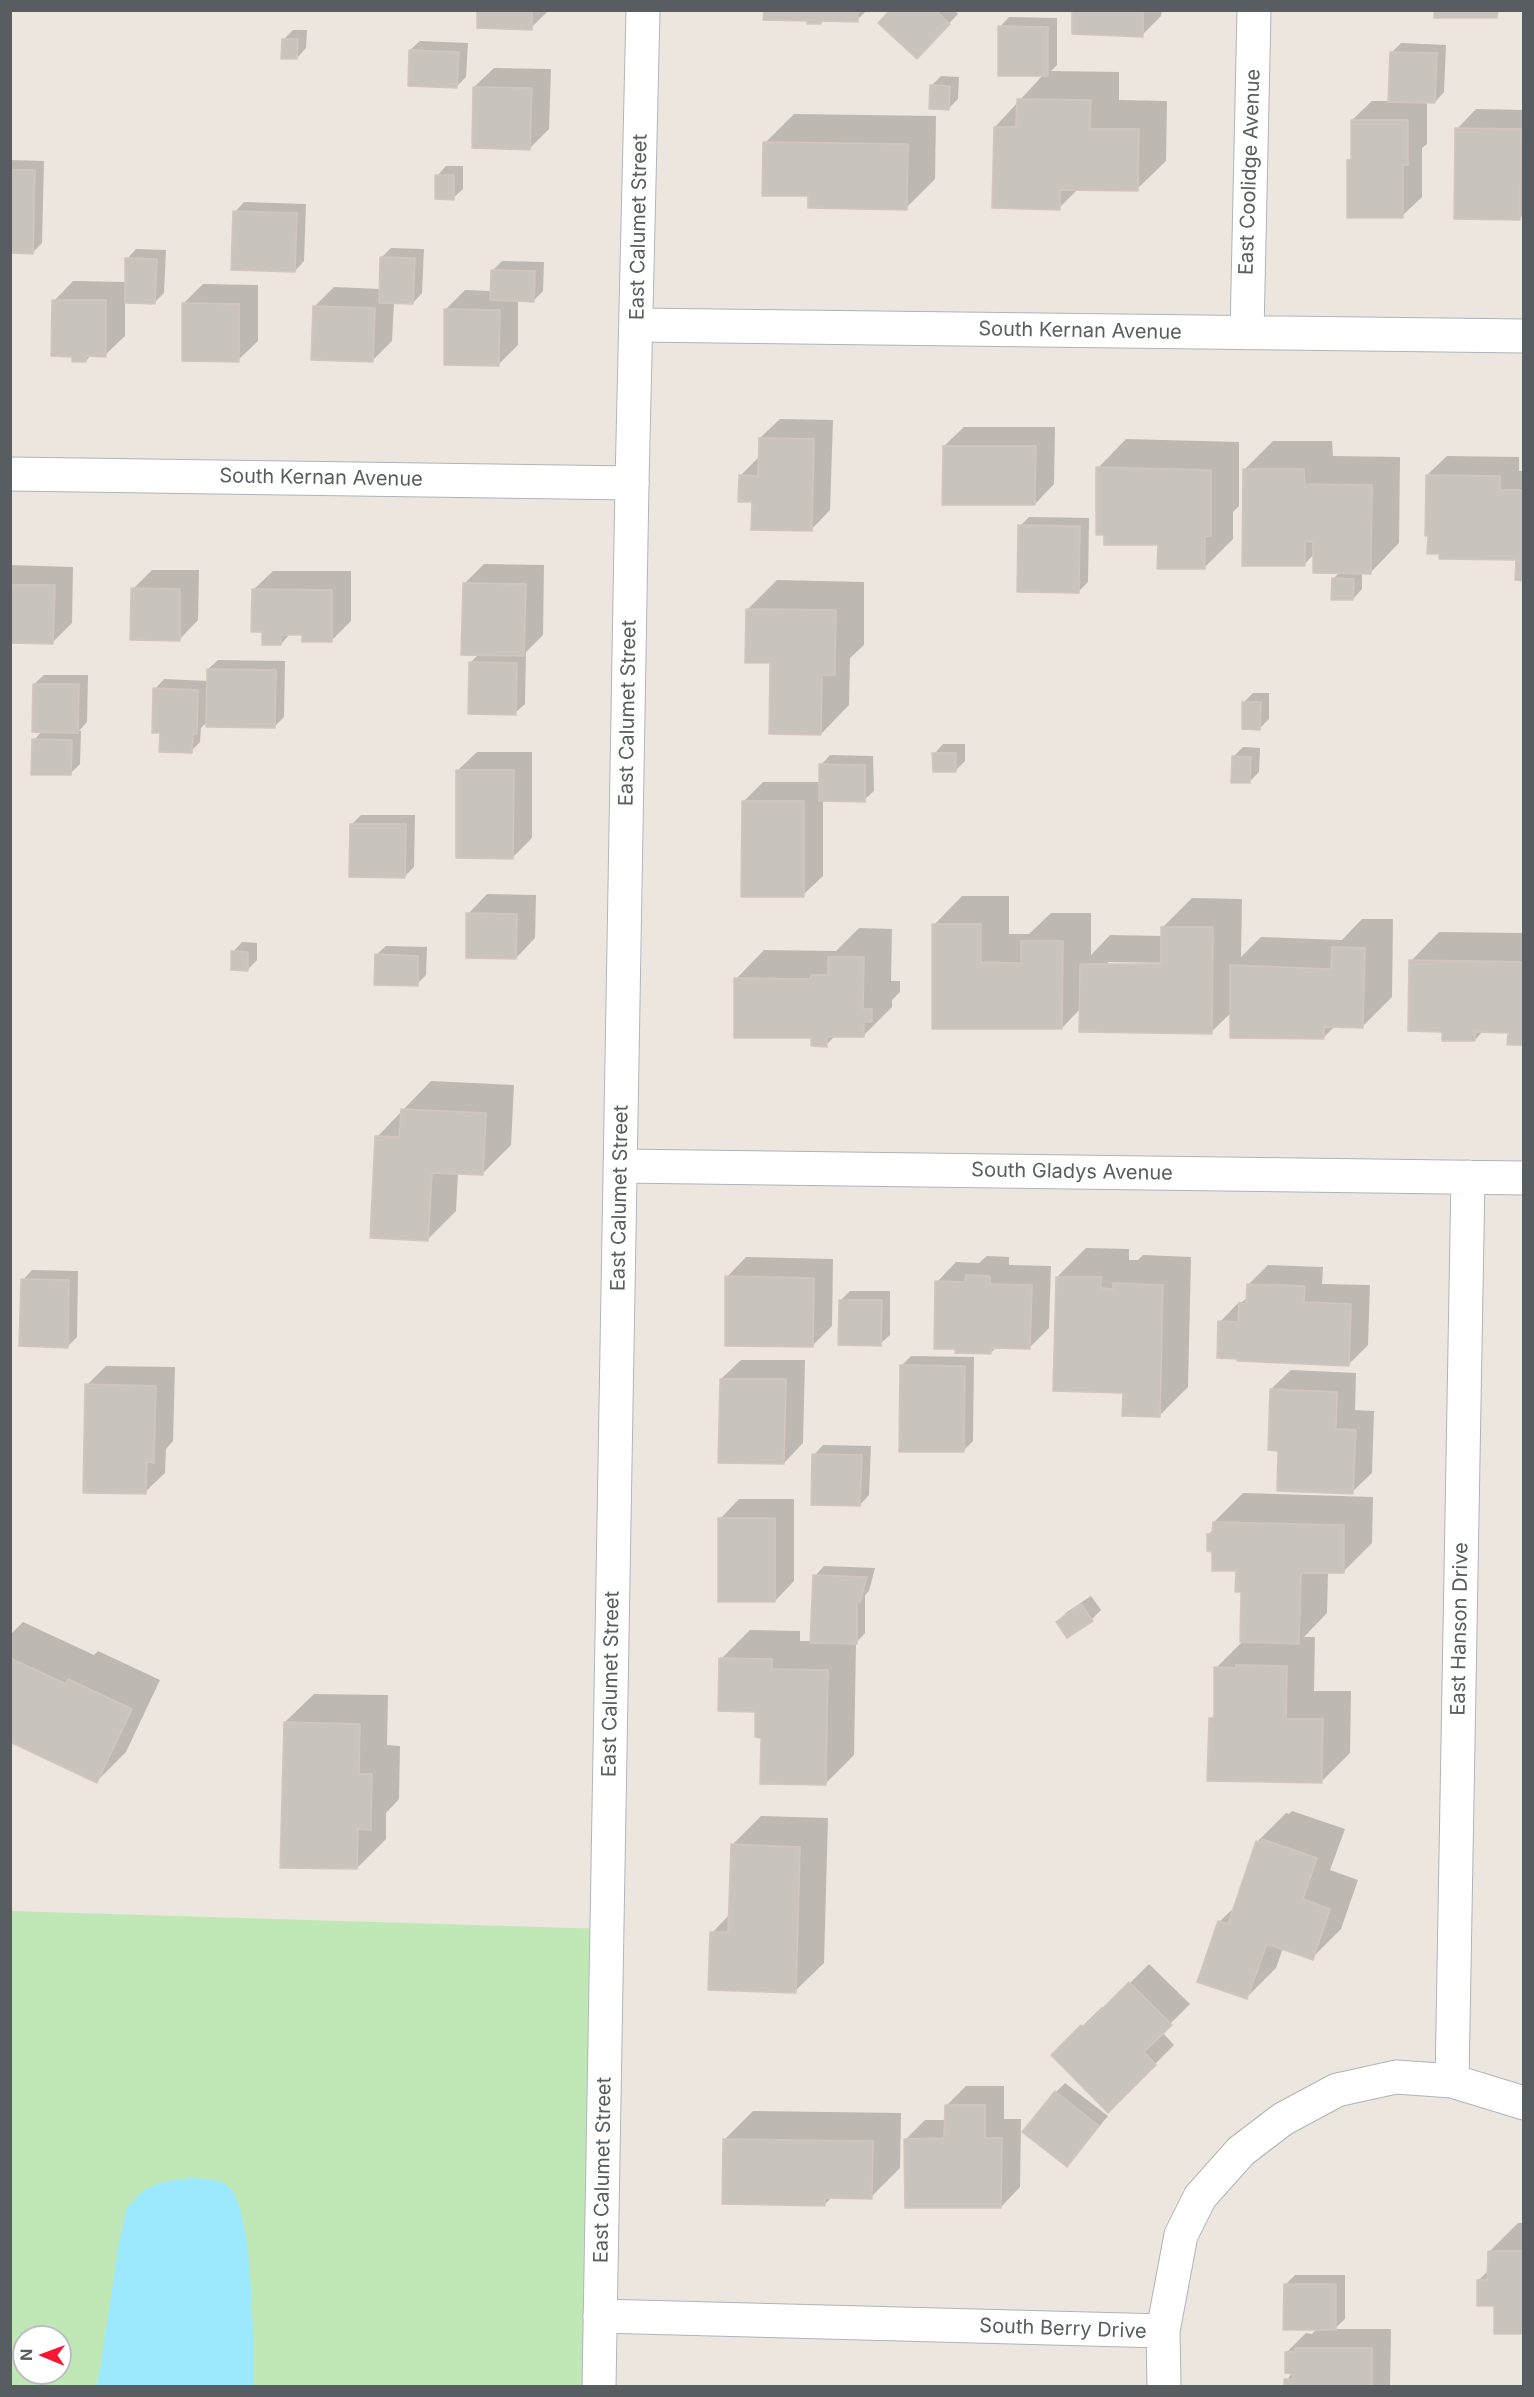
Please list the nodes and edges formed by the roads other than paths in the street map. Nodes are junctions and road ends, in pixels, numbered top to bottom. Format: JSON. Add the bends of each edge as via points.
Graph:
{"nodes":[{"id":1,"x":643,"y":10,"type":"edge"},
{"id":2,"x":1254,"y":10,"type":"edge"},
{"id":3,"x":636,"y":326,"type":"junction"},
{"id":4,"x":1246,"y":333,"type":"junction"},
{"id":5,"x":1524,"y":336,"type":"edge"},
{"id":6,"x":10,"y":474,"type":"edge"},
{"id":7,"x":632,"y":483,"type":"junction"},
{"id":8,"x":621,"y":1166,"type":"junction"},
{"id":9,"x":1468,"y":1177,"type":"junction"},
{"id":10,"x":1524,"y":1178,"type":"edge"},
{"id":11,"x":1452,"y":2081,"type":"junction"},
{"id":12,"x":1524,"y":2103,"type":"edge"},
{"id":13,"x":600,"y":2316,"type":"junction"},
{"id":14,"x":1163,"y":2331,"type":"junction"},
{"id":15,"x":599,"y":2386,"type":"edge"},
{"id":16,"x":1164,"y":2386,"type":"edge"}],
"edges":[{"from":1,"to":3,"type":"street","name":"East Calumet Street"},
{"from":2,"to":4,"type":"street","name":"East Coolidge Avenue"},
{"from":3,"to":4,"type":"street","name":"South Kernan Avenue"},
{"from":3,"to":7,"type":"street","name":"East Calumet Street"},
{"from":4,"to":5,"type":"street","name":"South Kernan Avenue"},
{"from":6,"to":7,"type":"street","name":"South Kernan Avenue"},
{"from":7,"to":8,"type":"street","name":"East Calumet Street"},
{"from":8,"to":9,"type":"street","name":"South Gladys Avenue"},
{"from":8,"to":13,"type":"street","name":"East Calumet Street"},
{"from":9,"to":10,"type":"street","name":"South Gladys Avenue"},
{"from":9,"to":11,"type":"street","name":"East Hanson Drive"},
{"from":11,"to":12,"type":"street","name":"South Berry Drive"},
{"from":11,"to":14,"type":"street","name":"South Berry Drive","via":[[1396,2077],[1337,2090],[1283,2119],[1241,2151],[1200,2197],[1181,2235]]},
{"from":13,"to":14,"type":"street","name":"South Berry Drive"},
{"from":13,"to":15,"type":"street","name":"East Calumet Street"},
{"from":14,"to":16,"type":"street"}]}
